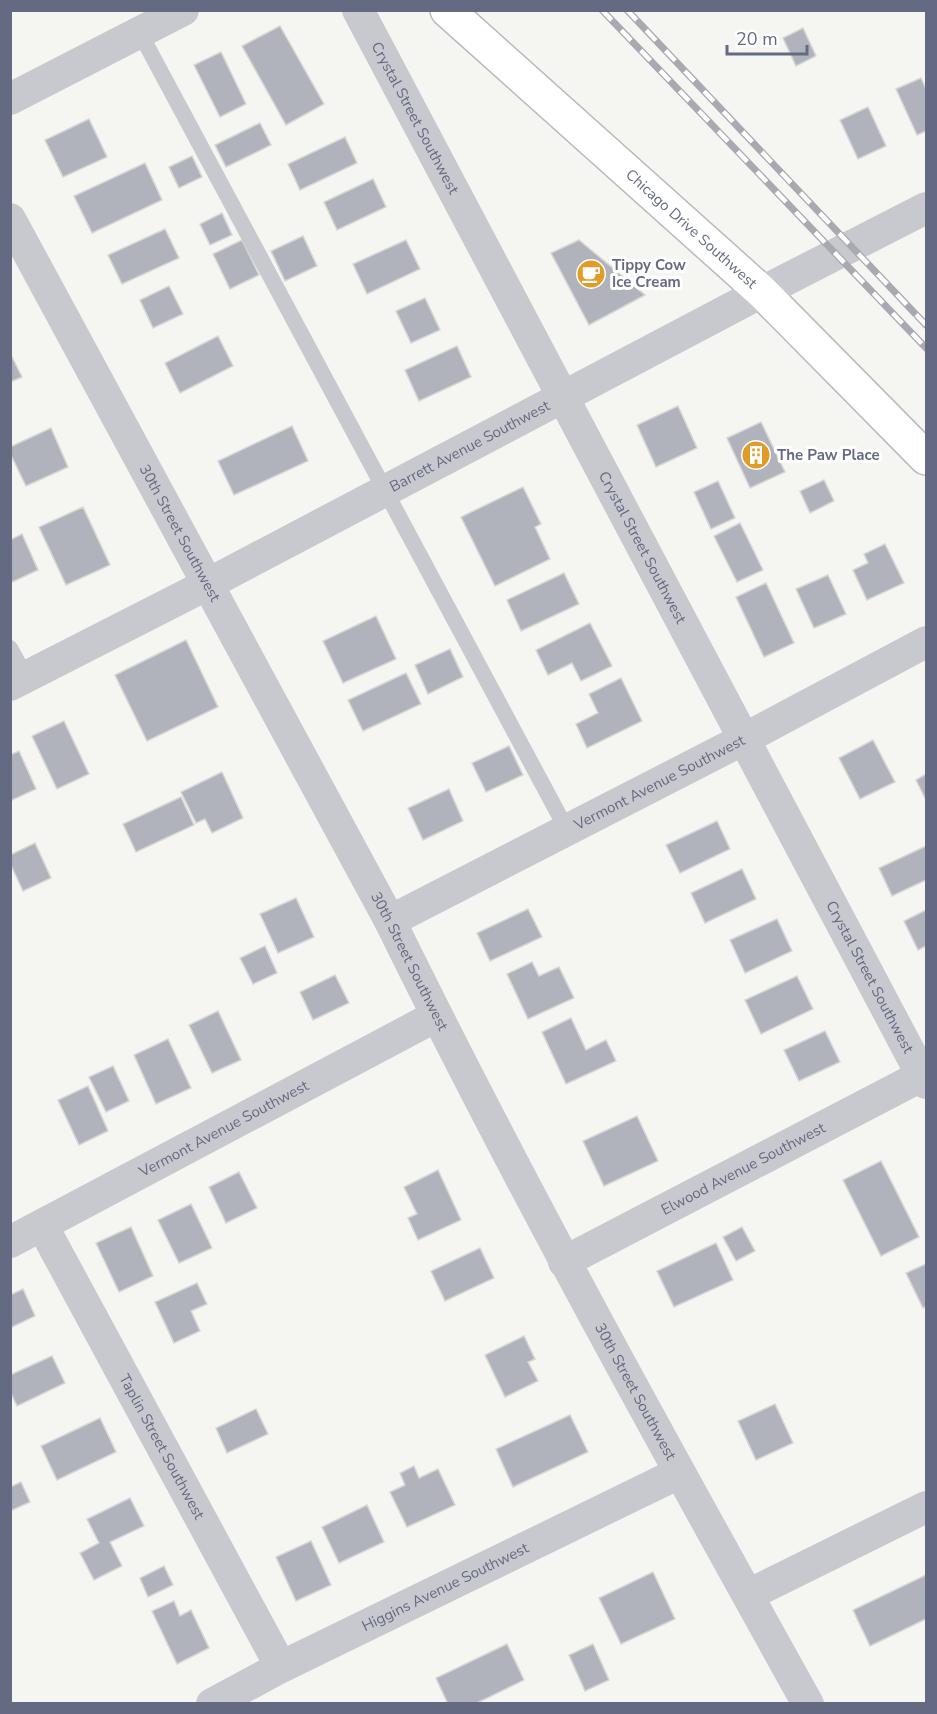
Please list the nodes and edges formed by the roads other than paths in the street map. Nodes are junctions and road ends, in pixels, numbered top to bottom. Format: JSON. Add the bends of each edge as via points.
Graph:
{"nodes":[{"id":1,"x":183,"y":10,"type":"edge"},
{"id":2,"x":358,"y":10,"type":"edge"},
{"id":3,"x":447,"y":10,"type":"edge"},
{"id":4,"x":140,"y":33,"type":"junction"},
{"id":5,"x":10,"y":99,"type":"edge"},
{"id":6,"x":927,"y":208,"type":"edge"},
{"id":7,"x":10,"y":219,"type":"edge"},
{"id":8,"x":762,"y":291,"type":"junction"},
{"id":9,"x":563,"y":397,"type":"junction"},
{"id":10,"x":927,"y":458,"type":"edge"},
{"id":11,"x":385,"y":491,"type":"junction"},
{"id":12,"x":207,"y":585,"type":"junction"},
{"id":13,"x":927,"y":642,"type":"edge"},
{"id":14,"x":10,"y":648,"type":"edge"},
{"id":15,"x":18,"y":681,"type":"edge"},
{"id":16,"x":744,"y":739,"type":"junction"},
{"id":17,"x":567,"y":830,"type":"junction"},
{"id":18,"x":390,"y":921,"type":"junction"},
{"id":19,"x":436,"y":1016,"type":"junction"},
{"id":20,"x":925,"y":1079,"type":"edge"},
{"id":21,"x":42,"y":1225,"type":"junction"},
{"id":22,"x":10,"y":1242,"type":"edge"},
{"id":23,"x":564,"y":1262,"type":"junction"},
{"id":24,"x":679,"y":1473,"type":"junction"},
{"id":25,"x":927,"y":1507,"type":"edge"},
{"id":26,"x":748,"y":1595,"type":"junction"},
{"id":27,"x":281,"y":1667,"type":"junction"},
{"id":28,"x":212,"y":1704,"type":"edge"},
{"id":29,"x":808,"y":1704,"type":"edge"}],
"edges":[{"from":1,"to":4,"type":"street"},
{"from":2,"to":9,"type":"street","name":"Crystal Street Southwest"},
{"from":3,"to":8,"type":"main road","name":"Chicago Drive Southwest"},
{"from":4,"to":5,"type":"street"},
{"from":4,"to":11,"type":"lane"},
{"from":6,"to":8,"type":"street","name":"Barrett Avenue Southwest"},
{"from":7,"to":12,"type":"street","name":"30th Street Southwest"},
{"from":8,"to":9,"type":"street","name":"Barrett Avenue Southwest"},
{"from":8,"to":10,"type":"main road","name":"Chicago Drive Southwest"},
{"from":9,"to":11,"type":"street","name":"Barrett Avenue Southwest"},
{"from":9,"to":16,"type":"street","name":"Crystal Street Southwest"},
{"from":11,"to":12,"type":"street","name":"Barrett Avenue Southwest"},
{"from":11,"to":17,"type":"lane"},
{"from":12,"to":15,"type":"street","name":"Barrett Avenue Southwest"},
{"from":12,"to":18,"type":"street","name":"30th Street Southwest"},
{"from":13,"to":16,"type":"street","name":"Vermont Avenue Southwest"},
{"from":14,"to":15,"type":"lane"},
{"from":16,"to":17,"type":"street","name":"Vermont Avenue Southwest"},
{"from":16,"to":20,"type":"street","name":"Crystal Street Southwest"},
{"from":17,"to":18,"type":"street","name":"Vermont Avenue Southwest"},
{"from":18,"to":19,"type":"street","name":"30th Street Southwest"},
{"from":19,"to":21,"type":"street","name":"Vermont Avenue Southwest"},
{"from":19,"to":23,"type":"street","name":"30th Street Southwest"},
{"from":20,"to":23,"type":"street","name":"Elwood Avenue Southwest"},
{"from":21,"to":22,"type":"street","name":"Vermont Avenue Southwest"},
{"from":21,"to":27,"type":"street","name":"Taplin Street Southwest"},
{"from":23,"to":24,"type":"street","name":"30th Street Southwest"},
{"from":24,"to":26,"type":"street","name":"30th Street Southwest"},
{"from":24,"to":27,"type":"street","name":"Higgins Avenue Southwest"},
{"from":25,"to":26,"type":"street"},
{"from":26,"to":29,"type":"street","name":"30th Street Southwest"},
{"from":27,"to":28,"type":"street","name":"Higgins Avenue Southwest"}]}
